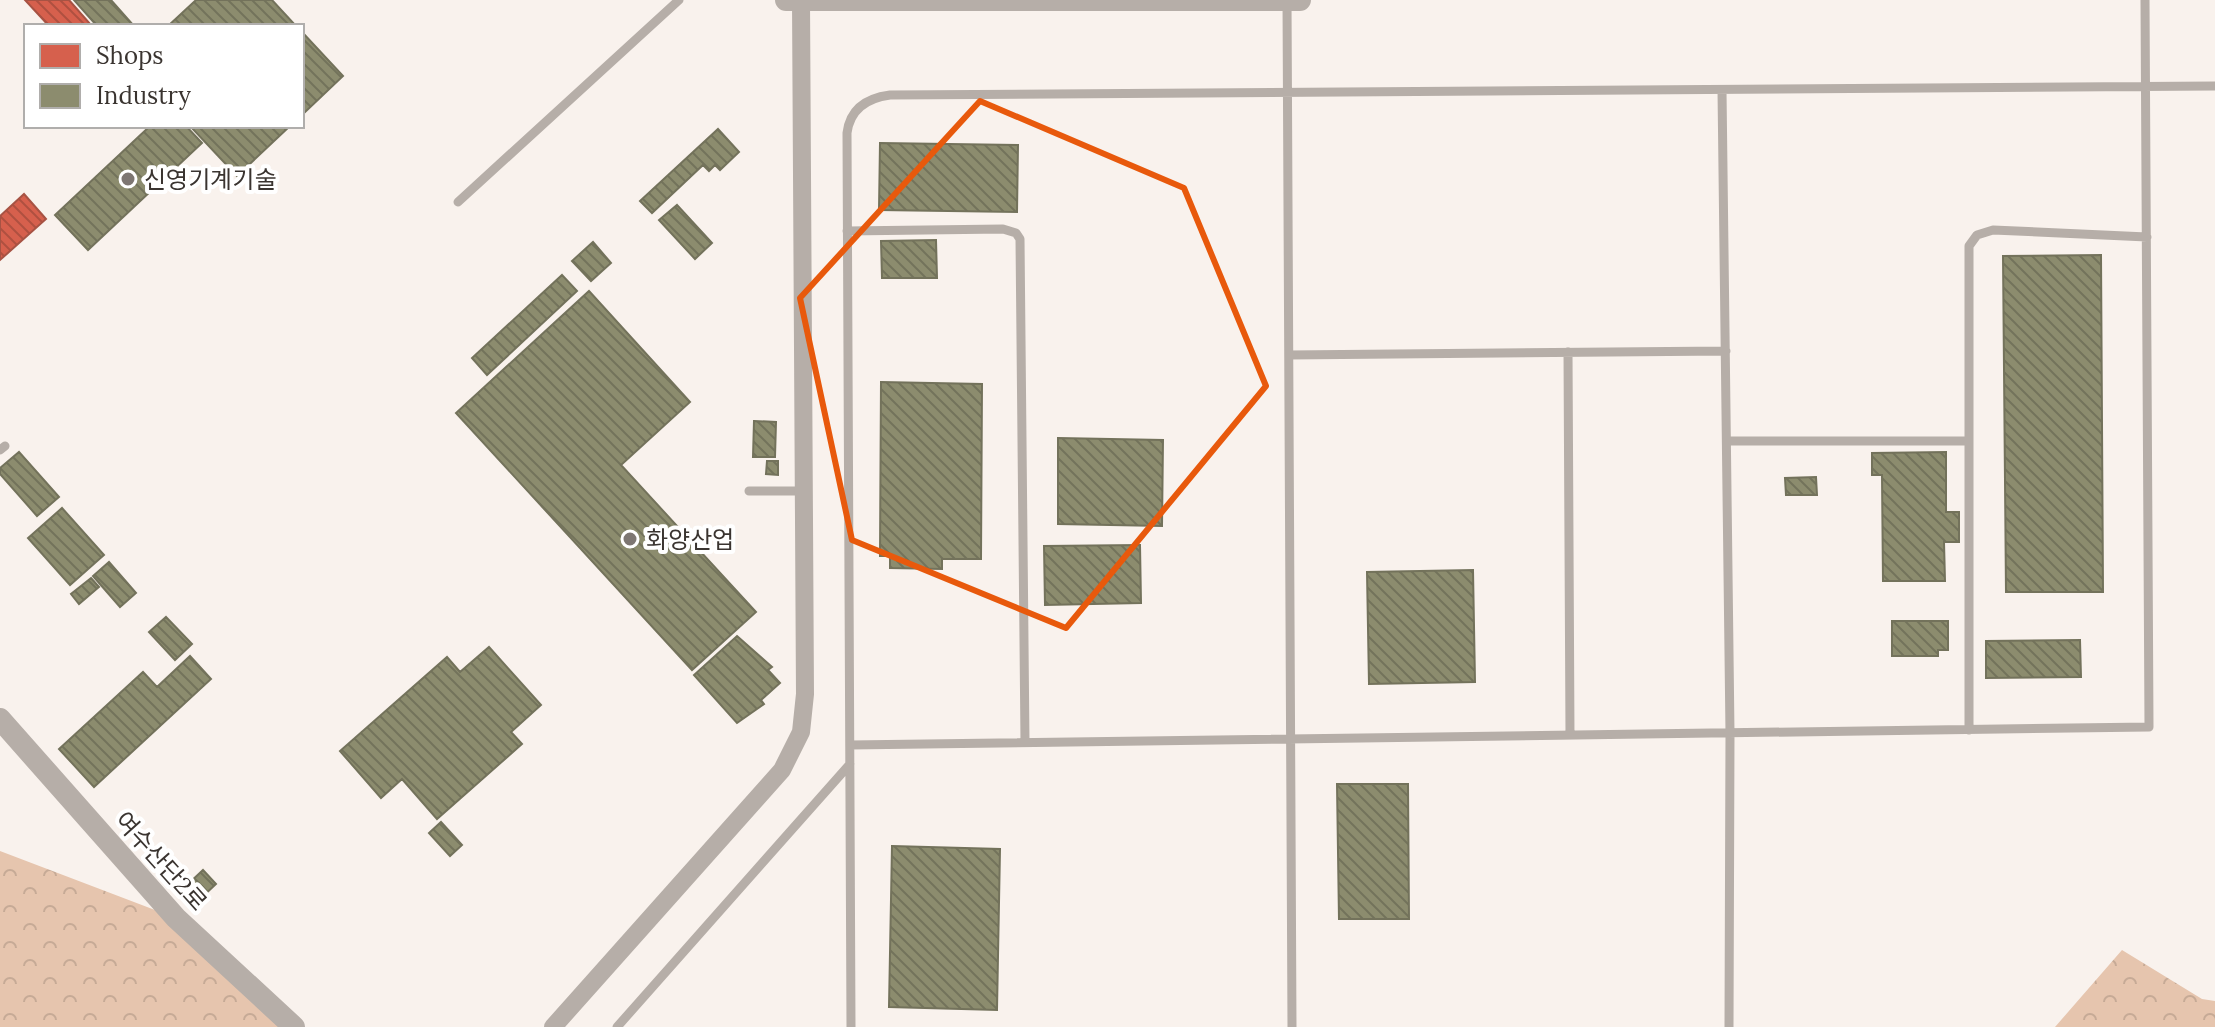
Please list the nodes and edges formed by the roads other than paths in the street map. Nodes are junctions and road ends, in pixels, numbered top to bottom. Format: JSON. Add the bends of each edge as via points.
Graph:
{"nodes":[{"id":1,"x":679,"y":0,"type":"edge"},
{"id":2,"x":1198,"y":0,"type":"edge"},
{"id":3,"x":1287,"y":0,"type":"edge"},
{"id":4,"x":1300,"y":0,"type":"edge"},
{"id":5,"x":2145,"y":0,"type":"edge"},
{"id":6,"x":794,"y":1,"type":"edge"},
{"id":7,"x":2215,"y":86,"type":"edge"},
{"id":8,"x":2146,"y":87,"type":"junction"},
{"id":9,"x":1722,"y":90,"type":"junction"},
{"id":10,"x":1288,"y":92,"type":"junction"},
{"id":11,"x":458,"y":202,"type":"dead end"},
{"id":12,"x":847,"y":231,"type":"junction"},
{"id":13,"x":2147,"y":237,"type":"junction"},
{"id":14,"x":1726,"y":351,"type":"junction"},
{"id":15,"x":1568,"y":352,"type":"junction"},
{"id":16,"x":1289,"y":355,"type":"junction"},
{"id":17,"x":1727,"y":441,"type":"junction"},
{"id":18,"x":1967,"y":441,"type":"junction"},
{"id":19,"x":749,"y":491,"type":"dead end"},
{"id":20,"x":804,"y":491,"type":"junction"},
{"id":21,"x":0,"y":719,"type":"edge"},
{"id":22,"x":1969,"y":730,"type":"junction"},
{"id":23,"x":1730,"y":733,"type":"junction"},
{"id":24,"x":1570,"y":735,"type":"junction"},
{"id":25,"x":1291,"y":739,"type":"junction"},
{"id":26,"x":1025,"y":742,"type":"junction"},
{"id":27,"x":850,"y":745,"type":"junction"},
{"id":28,"x":850,"y":764,"type":"junction"},
{"id":29,"x":294,"y":1027,"type":"edge"},
{"id":30,"x":553,"y":1027,"type":"edge"},
{"id":31,"x":617,"y":1027,"type":"edge"},
{"id":32,"x":851,"y":1027,"type":"edge"},
{"id":33,"x":1292,"y":1027,"type":"edge"},
{"id":34,"x":1729,"y":1027,"type":"edge"}],
"edges":[{"from":1,"to":11,"type":"lane"},
{"from":2,"to":3,"type":"street"},
{"from":2,"to":6,"type":"street"},
{"from":3,"to":4,"type":"street"},
{"from":3,"to":10,"type":"lane"},
{"from":5,"to":8,"type":"lane"},
{"from":6,"to":20,"type":"street"},
{"from":7,"to":8,"type":"lane"},
{"from":8,"to":9,"type":"lane"},
{"from":8,"to":13,"type":"lane"},
{"from":9,"to":10,"type":"lane"},
{"from":9,"to":14,"type":"lane"},
{"from":10,"to":12,"type":"lane","via":[[875,98],[856,110],[848,128]]},
{"from":10,"to":16,"type":"lane"},
{"from":12,"to":26,"type":"lane","via":[[1003,229],[1020,239]]},
{"from":12,"to":27,"type":"lane"},
{"from":13,"to":18,"type":"lane","via":[[1993,230],[1973,240],[1967,260]]},
{"from":13,"to":22,"type":"lane","via":[[2149,727]]},
{"from":14,"to":15,"type":"lane"},
{"from":14,"to":17,"type":"lane"},
{"from":15,"to":16,"type":"lane"},
{"from":15,"to":24,"type":"lane"},
{"from":16,"to":25,"type":"lane"},
{"from":17,"to":18,"type":"lane"},
{"from":17,"to":23,"type":"lane"},
{"from":18,"to":22,"type":"lane"},
{"from":19,"to":20,"type":"lane"},
{"from":20,"to":30,"type":"street","via":[[805,694],[797,745],[782,770]]},
{"from":21,"to":29,"type":"street","name":"여수산단2로","via":[[176,918]]},
{"from":22,"to":23,"type":"lane"},
{"from":23,"to":24,"type":"lane"},
{"from":23,"to":34,"type":"lane"},
{"from":24,"to":25,"type":"lane"},
{"from":25,"to":26,"type":"lane"},
{"from":25,"to":33,"type":"lane"},
{"from":26,"to":27,"type":"lane"},
{"from":27,"to":28,"type":"lane"},
{"from":28,"to":31,"type":"lane"},
{"from":28,"to":32,"type":"lane"}]}
